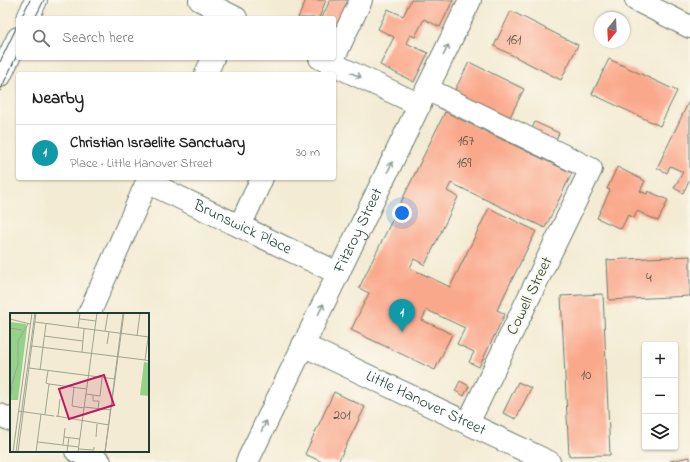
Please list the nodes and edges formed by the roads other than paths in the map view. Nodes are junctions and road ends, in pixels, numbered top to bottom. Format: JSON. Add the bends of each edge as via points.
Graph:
{"nodes":[{"id":1,"x":36,"y":0,"type":"edge"},
{"id":2,"x":200,"y":0,"type":"edge"},
{"id":3,"x":361,"y":0,"type":"edge"},
{"id":4,"x":470,"y":0,"type":"edge"},
{"id":5,"x":636,"y":0,"type":"edge"},
{"id":6,"x":29,"y":16,"type":"edge"},
{"id":7,"x":230,"y":16,"type":"edge"},
{"id":8,"x":690,"y":27,"type":"edge"},
{"id":9,"x":16,"y":42,"type":"edge"},
{"id":10,"x":336,"y":48,"type":"edge"},
{"id":11,"x":211,"y":60,"type":"edge"},
{"id":12,"x":332,"y":60,"type":"edge"},
{"id":13,"x":207,"y":72,"type":"edge"},
{"id":14,"x":0,"y":76,"type":"edge"},
{"id":15,"x":423,"y":97,"type":"junction"},
{"id":16,"x":261,"y":180,"type":"edge"},
{"id":17,"x":240,"y":226,"type":"junction"},
{"id":18,"x":338,"y":273,"type":"junction"},
{"id":19,"x":89,"y":313,"type":"edge"},
{"id":20,"x":303,"y":345,"type":"junction"},
{"id":21,"x":0,"y":415,"type":"edge"},
{"id":22,"x":10,"y":420,"type":"edge"},
{"id":23,"x":468,"y":423,"type":"junction"},
{"id":24,"x":78,"y":452,"type":"edge"},
{"id":25,"x":100,"y":462,"type":"edge"},
{"id":26,"x":247,"y":462,"type":"edge"},
{"id":27,"x":549,"y":462,"type":"edge"}],
"edges":[{"from":1,"to":6,"type":"street"},
{"from":2,"to":7,"type":"street"},
{"from":3,"to":10,"type":"street"},
{"from":15,"to":4,"type":"street","name":"Fitzroy Street","one_way":true},
{"from":5,"to":8,"type":"street"},
{"from":9,"to":14,"type":"street"},
{"from":11,"to":13,"type":"street"},
{"from":12,"to":15,"type":"street","one_way":true},
{"from":18,"to":15,"type":"street","name":"Fitzroy Street","one_way":true},
{"from":15,"to":23,"type":"street","name":"Cowell Street","via":[[591,169]]},
{"from":16,"to":17,"type":"street"},
{"from":17,"to":18,"type":"street","name":"Brunswick Place"},
{"from":17,"to":19,"type":"street","name":"Brunswick Place","via":[[147,182]]},
{"from":20,"to":18,"type":"street","name":"Fitzroy Street","one_way":true},
{"from":20,"to":23,"type":"street","name":"Little Hanover Street"},
{"from":26,"to":20,"type":"street","name":"Fitzroy Street","one_way":true},
{"from":21,"to":22,"type":"street"},
{"from":23,"to":27,"type":"street","name":"Little Hanover Street"},
{"from":24,"to":25,"type":"street"}]}
